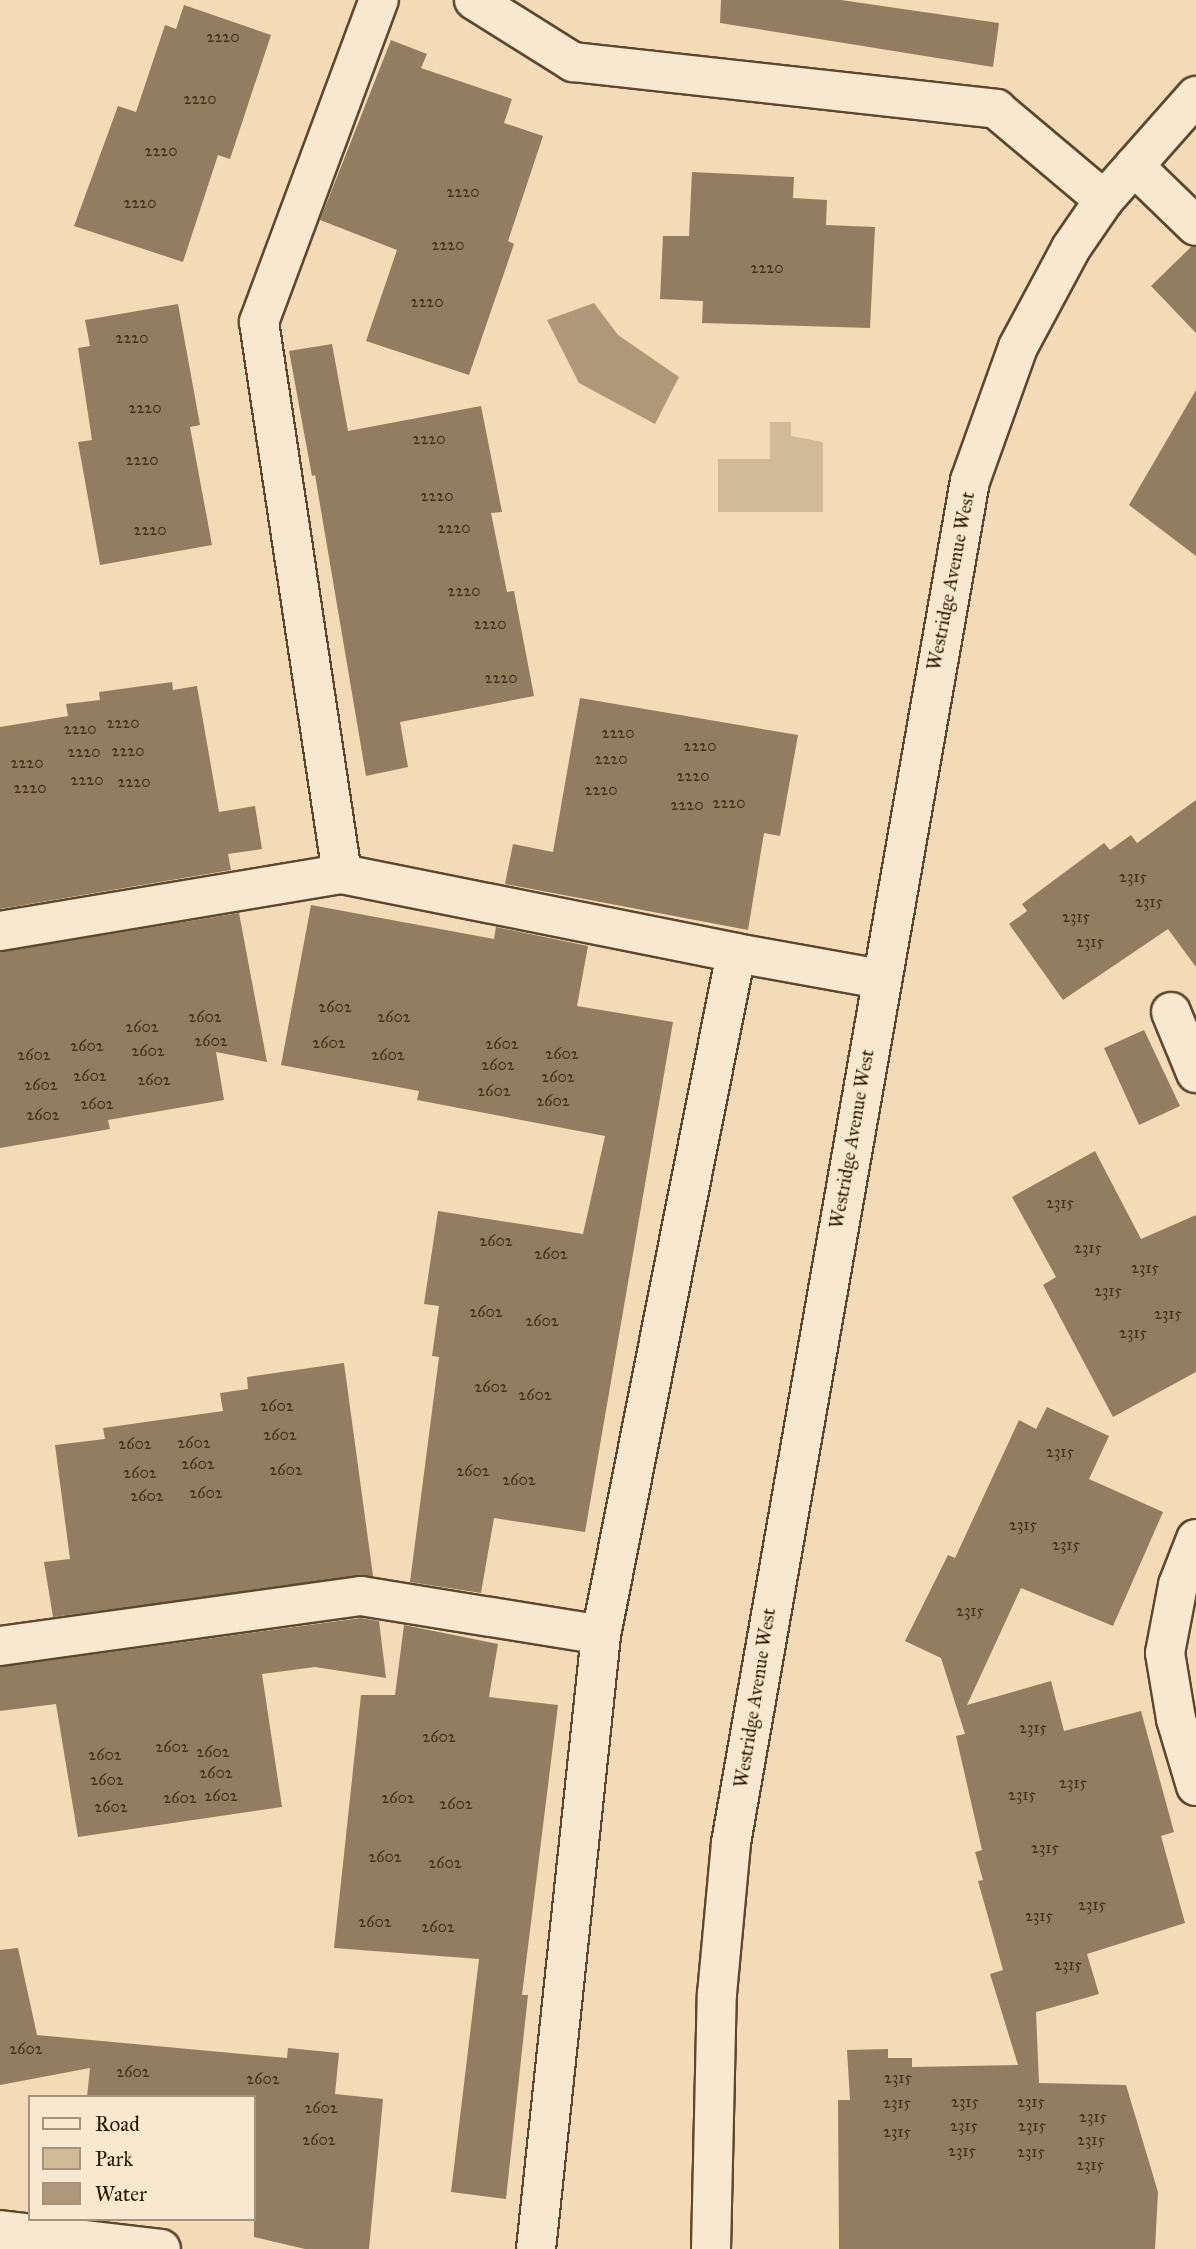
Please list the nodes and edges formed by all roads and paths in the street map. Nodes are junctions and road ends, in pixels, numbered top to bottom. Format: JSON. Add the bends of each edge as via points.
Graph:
{"nodes":[{"id":1,"x":379,"y":0,"type":"edge"},
{"id":2,"x":474,"y":0,"type":"edge"},
{"id":3,"x":1196,"y":96,"type":"edge"},
{"id":4,"x":1134,"y":166,"type":"junction"},
{"id":5,"x":1104,"y":200,"type":"junction"},
{"id":6,"x":1196,"y":226,"type":"edge"},
{"id":7,"x":342,"y":874,"type":"junction"},
{"id":8,"x":0,"y":931,"type":"edge"},
{"id":9,"x":736,"y":953,"type":"junction"},
{"id":10,"x":880,"y":979,"type":"junction"},
{"id":11,"x":1171,"y":1012,"type":"dead end"},
{"id":12,"x":1196,"y":1073,"type":"edge"},
{"id":13,"x":1196,"y":1539,"type":"edge"},
{"id":14,"x":601,"y":1635,"type":"junction"},
{"id":15,"x":0,"y":1646,"type":"edge"},
{"id":16,"x":1196,"y":1786,"type":"edge"},
{"id":17,"x":0,"y":2230,"type":"edge"},
{"id":18,"x":161,"y":2249,"type":"edge"},
{"id":19,"x":536,"y":2249,"type":"edge"},
{"id":20,"x":711,"y":2249,"type":"edge"}],
"edges":[{"from":1,"to":7,"type":"street","via":[[259,322]]},
{"from":2,"to":5,"type":"street","via":[[573,62],[996,109]]},
{"from":3,"to":4,"type":"street","name":"Westridge Avenue West"},
{"from":4,"to":5,"type":"street","name":"Westridge Avenue West"},
{"from":4,"to":6,"type":"street"},
{"from":5,"to":10,"type":"street","name":"Westridge Avenue West","via":[[1018,347],[970,481]]},
{"from":7,"to":8,"type":"street"},
{"from":7,"to":9,"type":"street"},
{"from":9,"to":10,"type":"street"},
{"from":9,"to":14,"type":"street"},
{"from":10,"to":20,"type":"street","name":"Westridge Avenue West","via":[[731,1843],[717,1994]]},
{"from":11,"to":12,"type":"street"},
{"from":13,"to":16,"type":"street","via":[[1178,1585],[1165,1653],[1176,1719]]},
{"from":14,"to":15,"type":"street","via":[[361,1597]]},
{"from":14,"to":19,"type":"street"},
{"from":17,"to":18,"type":"street"}]}
